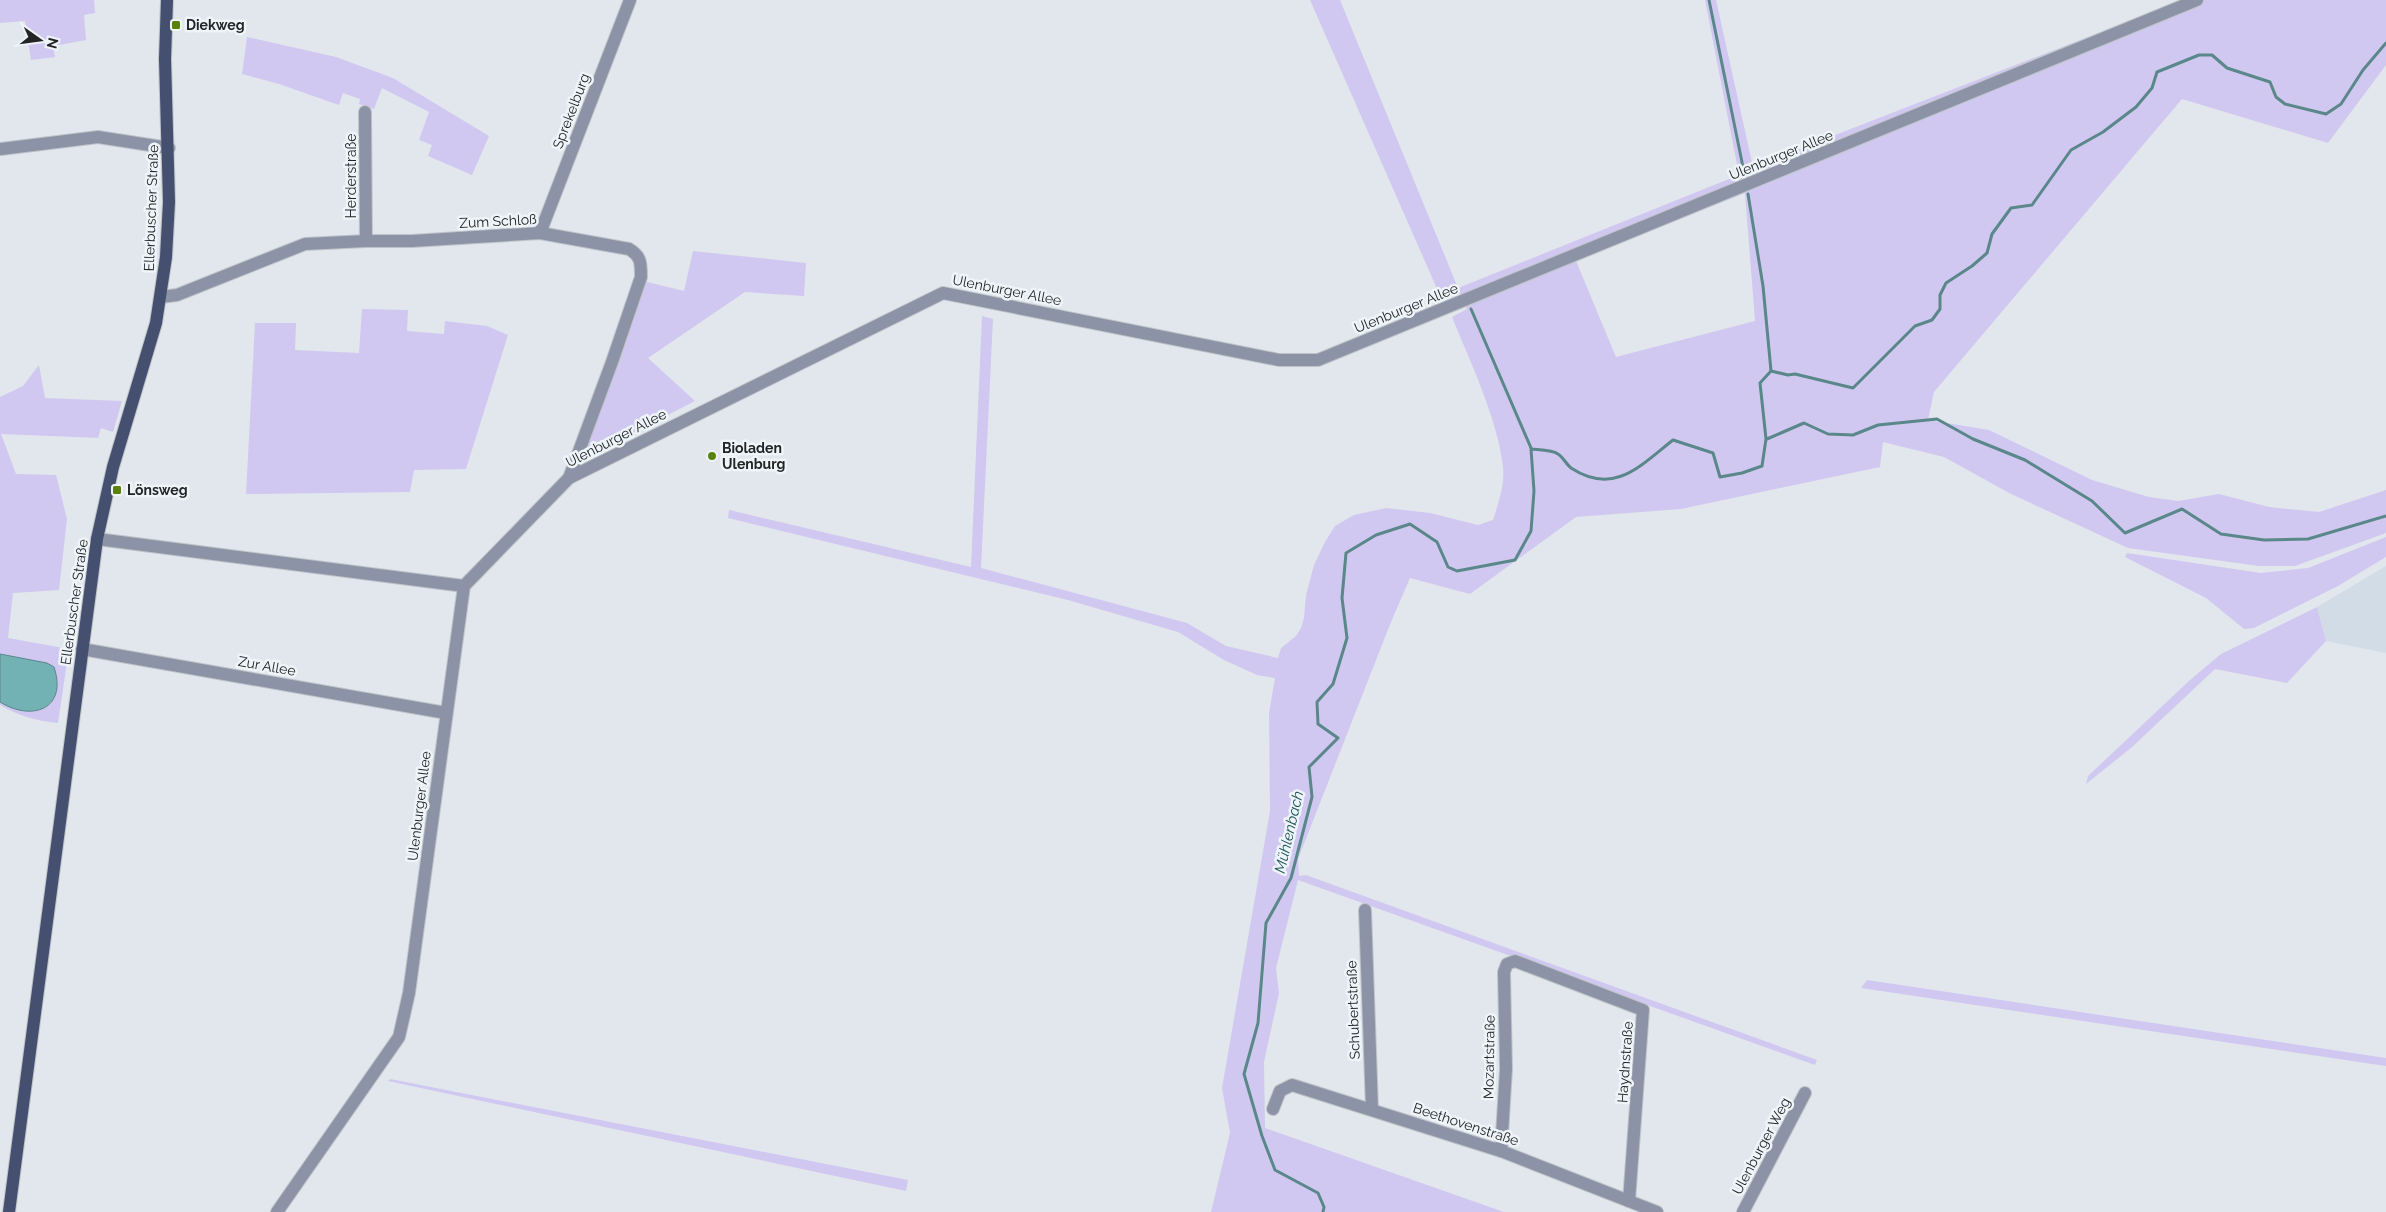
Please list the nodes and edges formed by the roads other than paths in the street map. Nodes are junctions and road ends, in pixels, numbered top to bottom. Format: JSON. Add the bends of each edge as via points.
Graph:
{"nodes":[{"id":1,"x":168,"y":0,"type":"edge"},
{"id":2,"x":630,"y":0,"type":"edge"},
{"id":3,"x":2197,"y":0,"type":"edge"},
{"id":4,"x":366,"y":112,"type":"dead end"},
{"id":5,"x":169,"y":148,"type":"junction"},
{"id":6,"x":1,"y":149,"type":"edge"},
{"id":7,"x":540,"y":233,"type":"junction"},
{"id":8,"x":366,"y":241,"type":"junction"},
{"id":9,"x":161,"y":297,"type":"junction"},
{"id":10,"x":569,"y":478,"type":"junction"},
{"id":11,"x":98,"y":539,"type":"junction"},
{"id":12,"x":464,"y":586,"type":"junction"},
{"id":13,"x":82,"y":649,"type":"junction"},
{"id":14,"x":446,"y":713,"type":"junction"},
{"id":15,"x":1365,"y":910,"type":"dead end"},
{"id":16,"x":1507,"y":964,"type":"joint"},
{"id":17,"x":1806,"y":1093,"type":"dead end"},
{"id":18,"x":1273,"y":1109,"type":"dead end"},
{"id":19,"x":1372,"y":1109,"type":"junction"},
{"id":20,"x":1501,"y":1151,"type":"junction"},
{"id":21,"x":1629,"y":1201,"type":"junction"},
{"id":22,"x":9,"y":1212,"type":"edge"},
{"id":23,"x":277,"y":1212,"type":"edge"},
{"id":24,"x":1657,"y":1212,"type":"edge"},
{"id":25,"x":1743,"y":1212,"type":"edge"}],
"edges":[{"from":1,"to":5,"type":"main road","name":"Ellerbuscher Straße","via":[[165,59]]},
{"from":2,"to":7,"type":"street","name":"Sprekelburg"},
{"from":3,"to":10,"type":"street","name":"Ulenburger Allee","via":[[1318,360],[1279,360],[942,293]]},
{"from":4,"to":8,"type":"street","name":"Herderstraße"},
{"from":5,"to":6,"type":"street","via":[[98,137]]},
{"from":5,"to":9,"type":"main road","name":"Ellerbuscher Straße","via":[[166,257]]},
{"from":7,"to":8,"type":"street","name":"Zum Schloß"},
{"from":7,"to":10,"type":"street","name":"Zum Schloß","via":[[629,249],[638,254],[641,262],[641,276]]},
{"from":8,"to":9,"type":"street","name":"Zum Schloß","via":[[305,244],[177,295]]},
{"from":9,"to":11,"type":"main road","name":"Ellerbuscher Straße","via":[[114,467]]},
{"from":10,"to":12,"type":"street","name":"Ulenburger Allee"},
{"from":11,"to":12,"type":"street"},
{"from":11,"to":13,"type":"main road","name":"Ellerbuscher Straße"},
{"from":12,"to":14,"type":"street","name":"Ulenburger Allee"},
{"from":13,"to":14,"type":"street","name":"Zur Allee"},
{"from":13,"to":22,"type":"main road","name":"Ellerbuscher Straße"},
{"from":14,"to":23,"type":"street","name":"Ulenburger Allee","via":[[410,994],[398,1037]]},
{"from":15,"to":19,"type":"street","name":"Schubertstraße"},
{"from":16,"to":20,"type":"street","name":"Mozartstraße","via":[[1504,972],[1506,1069]]},
{"from":16,"to":21,"type":"street","name":"Haydnstraße","via":[[1515,961],[1643,1010]]},
{"from":17,"to":25,"type":"street","name":"Ulenburger Weg"},
{"from":18,"to":19,"type":"street","name":"Beethovenstraße","via":[[1280,1092],[1292,1085]]},
{"from":19,"to":20,"type":"street","name":"Beethovenstraße"},
{"from":20,"to":21,"type":"street","name":"Beethovenstraße"},
{"from":21,"to":24,"type":"street","name":"Beethovenstraße"}]}
